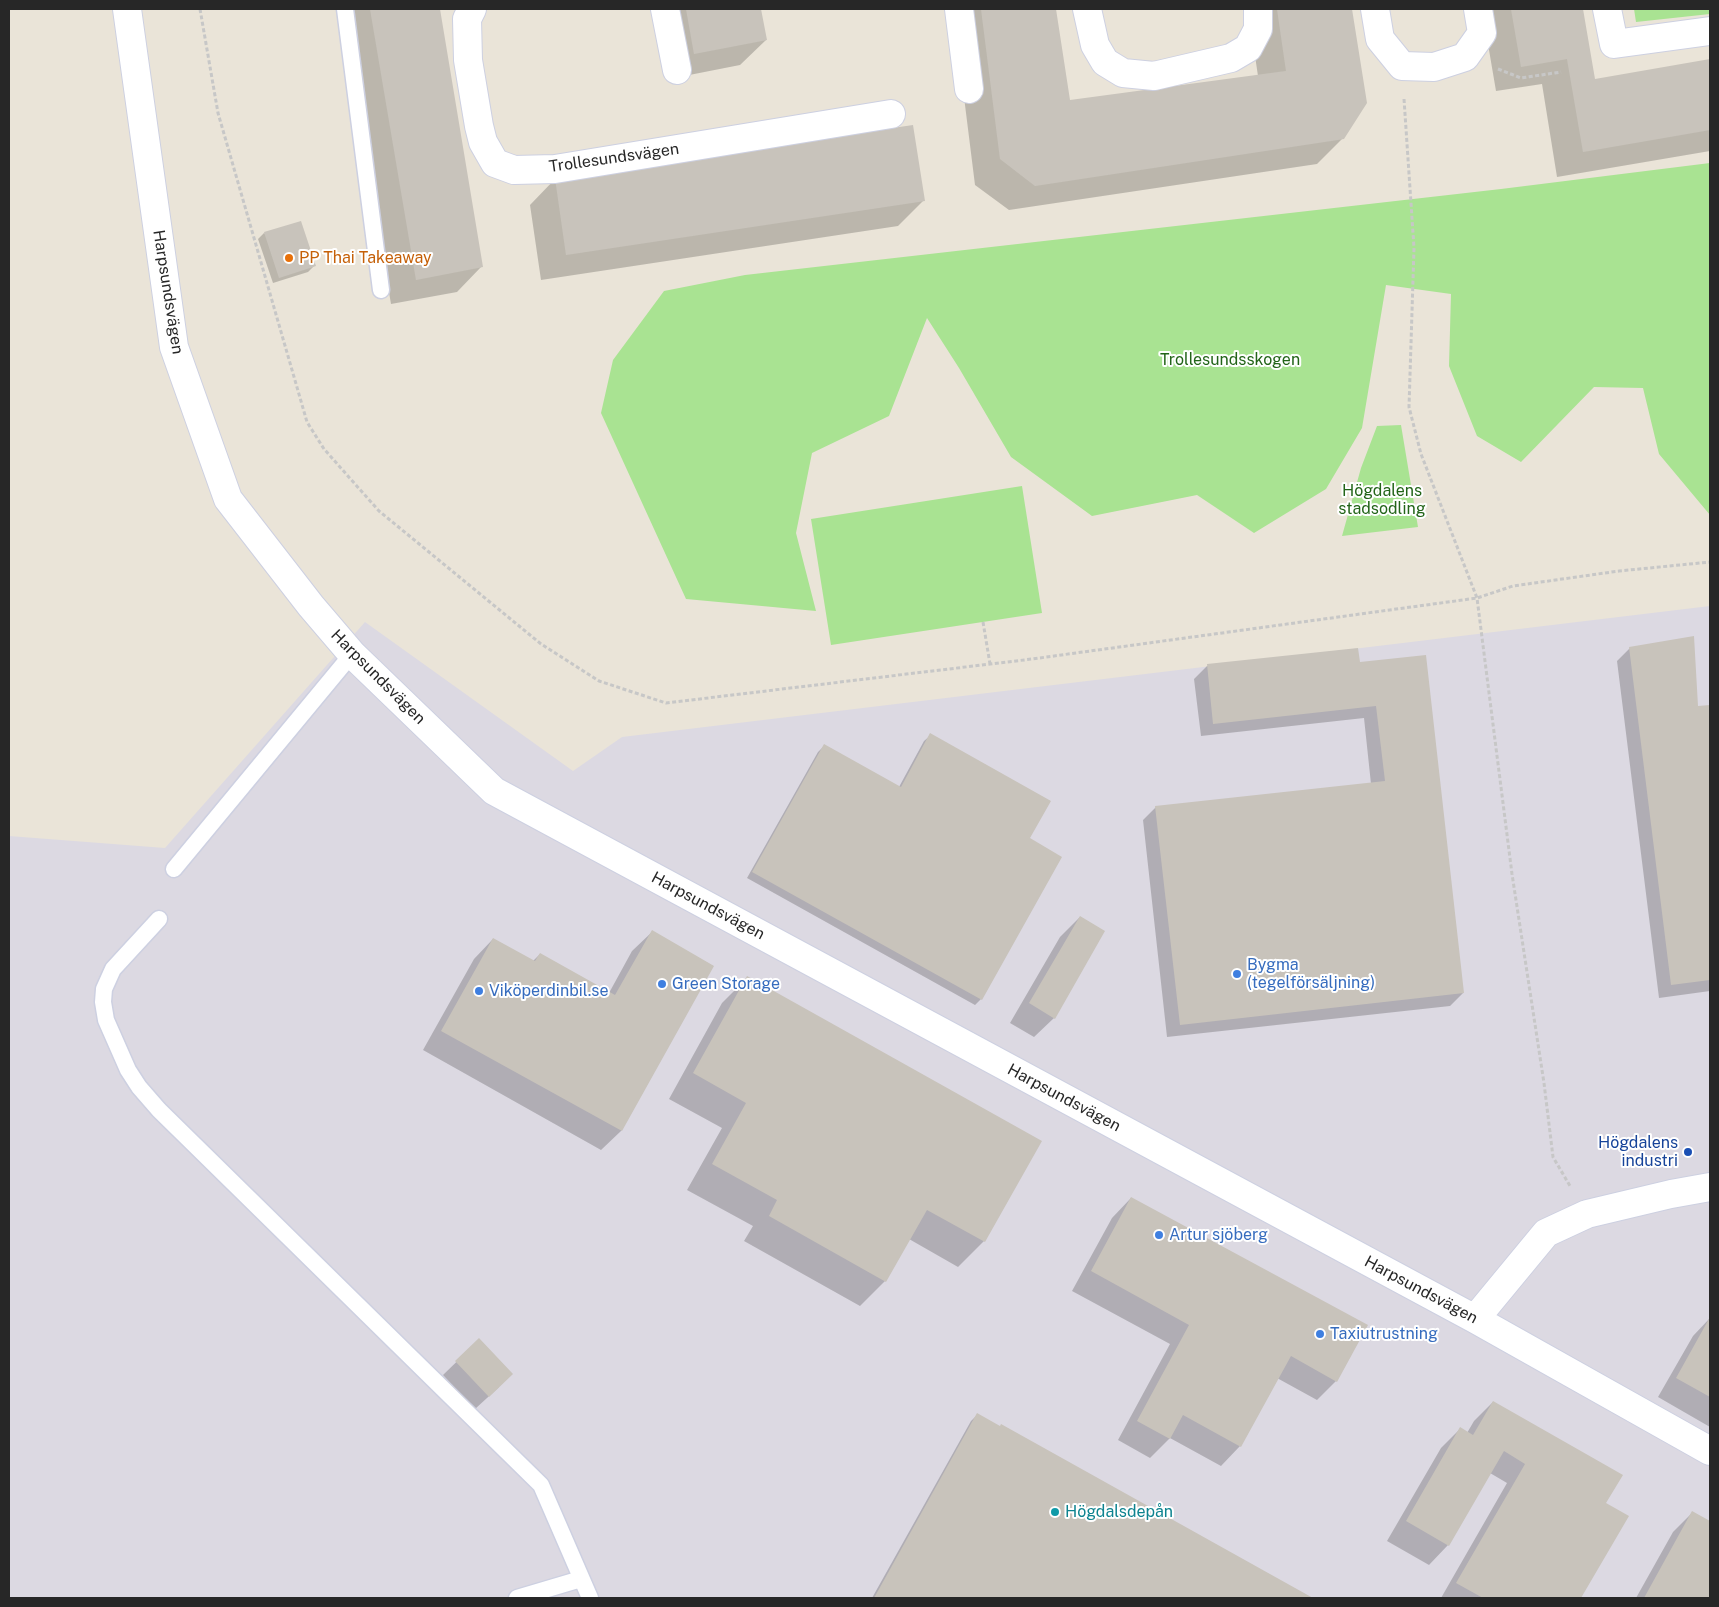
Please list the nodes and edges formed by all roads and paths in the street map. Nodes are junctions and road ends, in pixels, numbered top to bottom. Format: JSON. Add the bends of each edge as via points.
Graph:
{"nodes":[{"id":1,"x":127,"y":9,"type":"edge"},
{"id":2,"x":200,"y":9,"type":"edge"},
{"id":3,"x":345,"y":9,"type":"edge"},
{"id":4,"x":472,"y":9,"type":"edge"},
{"id":5,"x":665,"y":9,"type":"edge"},
{"id":6,"x":959,"y":9,"type":"edge"},
{"id":7,"x":1087,"y":9,"type":"edge"},
{"id":8,"x":1258,"y":9,"type":"edge"},
{"id":9,"x":1375,"y":9,"type":"edge"},
{"id":10,"x":1478,"y":9,"type":"edge"},
{"id":11,"x":1606,"y":9,"type":"edge"},
{"id":12,"x":1710,"y":31,"type":"edge"},
{"id":13,"x":1465,"y":56,"type":"junction"},
{"id":14,"x":1402,"y":66,"type":"junction"},
{"id":15,"x":677,"y":70,"type":"dead end"},
{"id":16,"x":1561,"y":72,"type":"dead end"},
{"id":17,"x":969,"y":88,"type":"dead end"},
{"id":18,"x":890,"y":114,"type":"dead end"},
{"id":19,"x":381,"y":290,"type":"dead end"},
{"id":20,"x":1710,"y":562,"type":"edge"},
{"id":21,"x":1477,"y":598,"type":"junction"},
{"id":22,"x":983,"y":622,"type":"dead end"},
{"id":23,"x":352,"y":654,"type":"junction"},
{"id":24,"x":990,"y":664,"type":"junction"},
{"id":25,"x":174,"y":869,"type":"dead end"},
{"id":26,"x":159,"y":919,"type":"dead end"},
{"id":27,"x":1710,"y":1187,"type":"edge"},
{"id":28,"x":1587,"y":1214,"type":"junction"},
{"id":29,"x":1476,"y":1319,"type":"junction"},
{"id":30,"x":1710,"y":1451,"type":"edge"},
{"id":31,"x":581,"y":1579,"type":"junction"},
{"id":32,"x":516,"y":1598,"type":"edge"},
{"id":33,"x":590,"y":1598,"type":"edge"}],
"edges":[{"from":1,"to":23,"type":"street","name":"Harpsundsvägen","via":[[177,356],[228,499]]},
{"from":2,"to":24,"type":"path","via":[[218,113],[307,422],[324,449],[379,511],[541,644],[599,681],[666,703]]},
{"from":3,"to":19,"type":"lane"},
{"from":4,"to":18,"type":"street","name":"Trollesundsvägen","via":[[467,19],[468,60],[483,142],[495,163],[514,170],[555,169]]},
{"from":5,"to":15,"type":"street"},
{"from":6,"to":17,"type":"street"},
{"from":7,"to":8,"type":"street","via":[[1095,45],[1105,62],[1123,73],[1154,76],[1231,58],[1248,48],[1258,29]]},
{"from":9,"to":14,"type":"street","via":[[1380,39]]},
{"from":10,"to":13,"type":"street","via":[[1482,33]]},
{"from":11,"to":12,"type":"street","via":[[1614,44]]},
{"from":13,"to":14,"type":"street","via":[[1434,67]]},
{"from":13,"to":16,"type":"path","via":[[1521,78]]},
{"from":14,"to":21,"type":"path","via":[[1414,248],[1409,408],[1421,454]]},
{"from":20,"to":21,"type":"path","via":[[1513,586]]},
{"from":21,"to":24,"type":"path"},
{"from":21,"to":28,"type":"path","via":[[1512,874],[1553,1157]]},
{"from":22,"to":24,"type":"path"},
{"from":23,"to":25,"type":"lane"},
{"from":23,"to":29,"type":"street","name":"Harpsundsvägen","via":[[494,792]]},
{"from":26,"to":31,"type":"lane","via":[[113,969],[104,988],[106,1020],[128,1070],[159,1110],[541,1485]]},
{"from":27,"to":28,"type":"street"},
{"from":28,"to":29,"type":"street","via":[[1546,1234]]},
{"from":29,"to":30,"type":"street","name":"Harpsundsvägen"},
{"from":31,"to":32,"type":"lane"},
{"from":31,"to":33,"type":"lane"}]}
